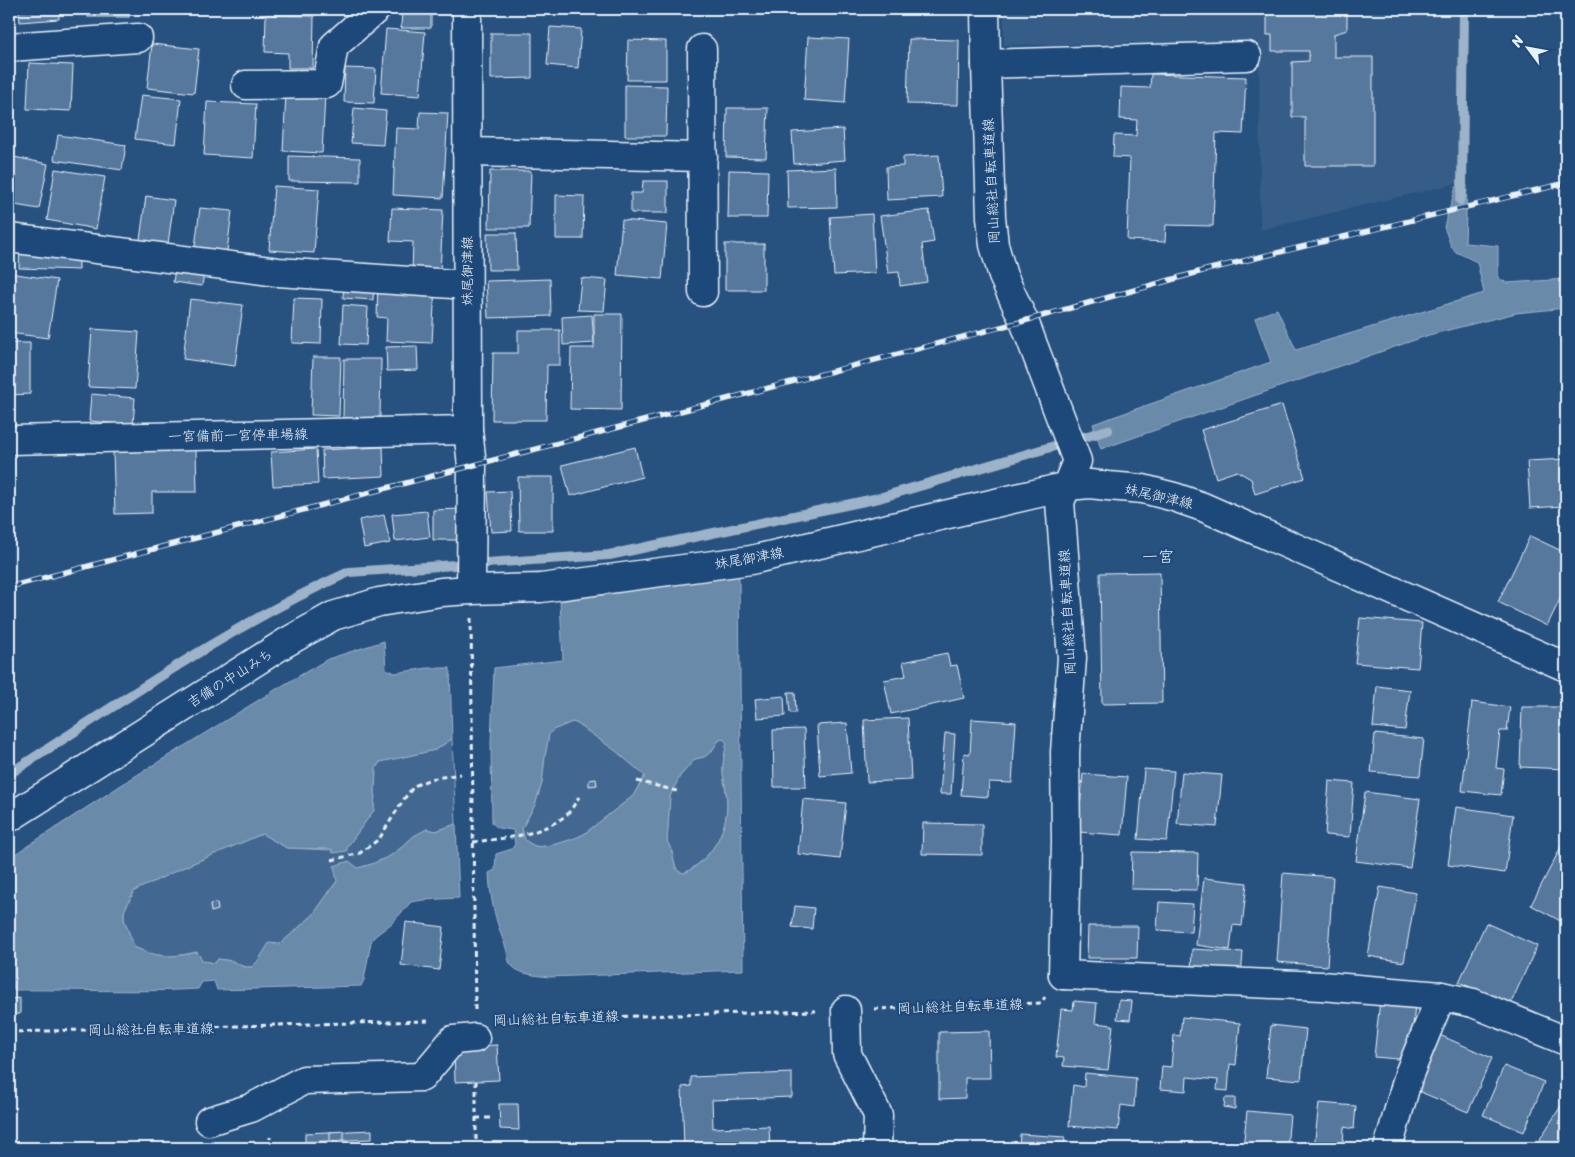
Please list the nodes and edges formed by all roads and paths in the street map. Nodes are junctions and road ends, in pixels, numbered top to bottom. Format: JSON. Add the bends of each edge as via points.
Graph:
{"nodes":[{"id":1,"x":376,"y":9,"type":"edge"},
{"id":2,"x":467,"y":9,"type":"edge"},
{"id":3,"x":985,"y":9,"type":"edge"},
{"id":4,"x":138,"y":38,"type":"dead end"},
{"id":5,"x":9,"y":47,"type":"edge"},
{"id":6,"x":702,"y":49,"type":"dead end"},
{"id":7,"x":1247,"y":56,"type":"dead end"},
{"id":8,"x":986,"y":64,"type":"junction"},
{"id":9,"x":246,"y":85,"type":"dead end"},
{"id":10,"x":467,"y":152,"type":"junction"},
{"id":11,"x":703,"y":156,"type":"junction"},
{"id":12,"x":9,"y":238,"type":"edge"},
{"id":13,"x":467,"y":284,"type":"junction"},
{"id":14,"x":703,"y":292,"type":"dead end"},
{"id":15,"x":468,"y":430,"type":"junction"},
{"id":16,"x":9,"y":440,"type":"edge"},
{"id":17,"x":1067,"y":486,"type":"junction"},
{"id":18,"x":471,"y":584,"type":"junction"},
{"id":19,"x":1566,"y":667,"type":"edge"},
{"id":20,"x":461,"y":774,"type":"dead end"},
{"id":21,"x":637,"y":781,"type":"dead end"},
{"id":22,"x":676,"y":791,"type":"dead end"},
{"id":23,"x":579,"y":797,"type":"dead end"},
{"id":24,"x":9,"y":818,"type":"edge"},
{"id":25,"x":473,"y":842,"type":"junction"},
{"id":26,"x":332,"y":860,"type":"dead end"},
{"id":27,"x":1063,"y":975,"type":"junction"},
{"id":28,"x":1441,"y":996,"type":"junction"},
{"id":29,"x":475,"y":1010,"type":"dead end"},
{"id":30,"x":846,"y":1010,"type":"junction"},
{"id":31,"x":495,"y":1020,"type":"dead end"},
{"id":32,"x":435,"y":1021,"type":"dead end"},
{"id":33,"x":9,"y":1032,"type":"edge"},
{"id":34,"x":475,"y":1038,"type":"dead end"},
{"id":35,"x":1566,"y":1041,"type":"edge"},
{"id":36,"x":476,"y":1081,"type":"dead end"},
{"id":37,"x":476,"y":1118,"type":"junction"},
{"id":38,"x":494,"y":1118,"type":"dead end"},
{"id":39,"x":209,"y":1121,"type":"dead end"},
{"id":40,"x":270,"y":1138,"type":"dead end"},
{"id":41,"x":270,"y":1148,"type":"edge"},
{"id":42,"x":476,"y":1148,"type":"edge"},
{"id":43,"x":877,"y":1148,"type":"edge"},
{"id":44,"x":1388,"y":1148,"type":"edge"}],
"edges":[{"from":1,"to":9,"type":"main road","via":[[334,46],[327,84]]},
{"from":2,"to":10,"type":"main road","name":"妹尾御津線"},
{"from":3,"to":8,"type":"main road","name":"岡山総社自転車道線"},
{"from":4,"to":5,"type":"main road"},
{"from":6,"to":11,"type":"main road"},
{"from":7,"to":8,"type":"main road"},
{"from":8,"to":17,"type":"main road","name":"岡山総社自転車道線","via":[[994,246],[1077,461]]},
{"from":10,"to":11,"type":"main road"},
{"from":10,"to":13,"type":"main road","name":"妹尾御津線"},
{"from":11,"to":14,"type":"main road"},
{"from":12,"to":13,"type":"main road","via":[[278,272]]},
{"from":13,"to":15,"type":"main road","name":"妹尾御津線"},
{"from":15,"to":16,"type":"main road","name":"一宮備前一宮停車場線"},
{"from":15,"to":18,"type":"main road","name":"妹尾御津線","via":[[472,465]]},
{"from":17,"to":18,"type":"main road","name":"妹尾御津線","via":[[751,560],[540,588]]},
{"from":17,"to":19,"type":"main road","name":"妹尾御津線","via":[[1090,484],[1143,490],[1203,507]]},
{"from":17,"to":27,"type":"main road","name":"岡山総社自転車道線","via":[[1060,502],[1072,658],[1065,752]]},
{"from":18,"to":24,"type":"main road","name":"吉備の中山みち","via":[[378,602],[333,616]]},
{"from":18,"to":25,"type":"path"},
{"from":20,"to":26,"type":"path","via":[[430,779],[414,786],[379,839],[360,853]]},
{"from":21,"to":22,"type":"path"},
{"from":23,"to":25,"type":"path","via":[[567,815],[545,828]]},
{"from":25,"to":29,"type":"path"},
{"from":27,"to":28,"type":"main road","via":[[1321,986]]},
{"from":27,"to":30,"type":"path","name":"岡山総社自転車道線","via":[[1041,1003]]},
{"from":28,"to":35,"type":"main road","via":[[1473,1003]]},
{"from":28,"to":44,"type":"main road","via":[[1409,1074]]},
{"from":30,"to":31,"type":"path","name":"岡山総社自転車道線"},
{"from":30,"to":43,"type":"main road","via":[[847,1054],[878,1115]]},
{"from":32,"to":33,"type":"path","name":"岡山総社自転車道線"},
{"from":34,"to":39,"type":"main road","via":[[453,1040],[422,1077],[304,1080],[250,1108]]},
{"from":36,"to":37,"type":"path"},
{"from":37,"to":38,"type":"path"},
{"from":37,"to":42,"type":"path"},
{"from":40,"to":41,"type":"path"}]}
